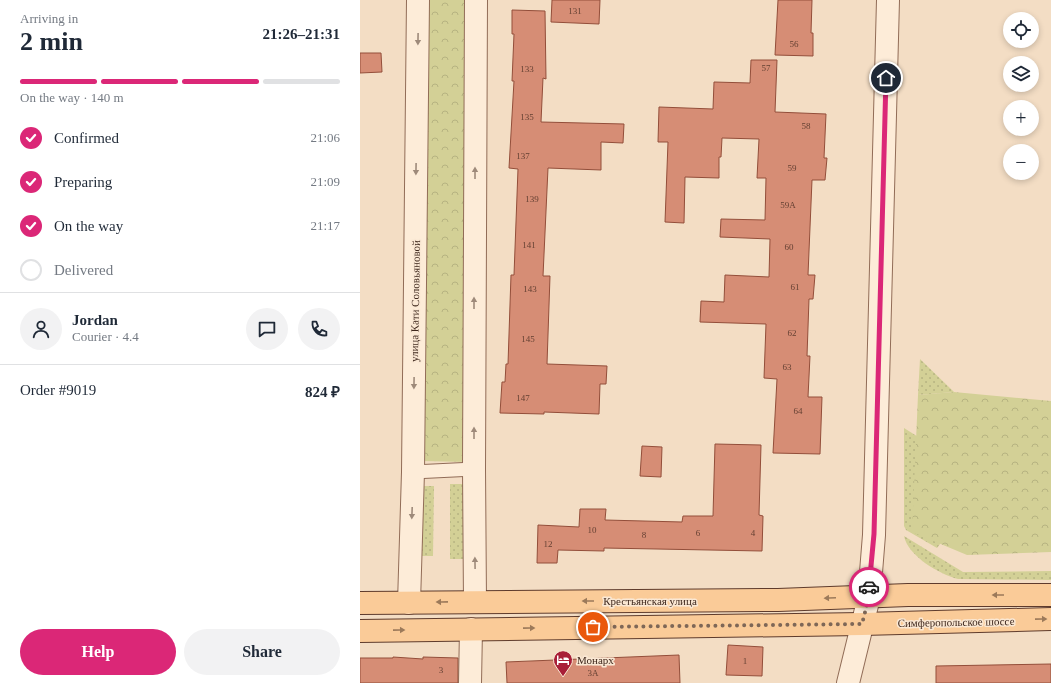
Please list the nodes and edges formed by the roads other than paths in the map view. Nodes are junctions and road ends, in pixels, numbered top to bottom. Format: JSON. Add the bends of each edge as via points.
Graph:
{"nodes":[{"id":1,"x":418,"y":0,"type":"edge"},
{"id":2,"x":476,"y":0,"type":"edge"},
{"id":3,"x":888,"y":0,"type":"edge"},
{"id":4,"x":474,"y":469,"type":"junction"},
{"id":5,"x":413,"y":472,"type":"junction"},
{"id":6,"x":1051,"y":595,"type":"edge"},
{"id":7,"x":869,"y":597,"type":"junction"},
{"id":8,"x":409,"y":602,"type":"junction"},
{"id":9,"x":475,"y":602,"type":"junction"},
{"id":10,"x":360,"y":603,"type":"edge"},
{"id":11,"x":1051,"y":619,"type":"edge"},
{"id":12,"x":862,"y":624,"type":"junction"},
{"id":13,"x":472,"y":629,"type":"junction"},
{"id":14,"x":360,"y":631,"type":"edge"},
{"id":15,"x":470,"y":683,"type":"edge"},
{"id":16,"x":848,"y":683,"type":"edge"}],
"edges":[{"from":1,"to":5,"type":"street","name":"улица Кати Соловьяновой","one_way":true},
{"from":4,"to":2,"type":"street","one_way":true},
{"from":3,"to":7,"type":"street","via":[[874,534]]},
{"from":4,"to":5,"type":"lane"},
{"from":9,"to":4,"type":"street","one_way":true},
{"from":5,"to":8,"type":"street","name":"улица Кати Соловьяновой","one_way":true},
{"from":6,"to":7,"type":"main road","one_way":true},
{"from":7,"to":9,"type":"main road","name":"Крестьянская улица","one_way":true},
{"from":7,"to":12,"type":"street"},
{"from":9,"to":8,"type":"main road","name":"Крестьянская улица","one_way":true},
{"from":8,"to":10,"type":"main road","name":"Крестьянская улица"},
{"from":12,"to":11,"type":"main road","name":"Симферопольское шоссе","one_way":true},
{"from":13,"to":12,"type":"main road","one_way":true},
{"from":12,"to":16,"type":"street"},
{"from":14,"to":13,"type":"main road","one_way":true},
{"from":13,"to":15,"type":"street"}]}
